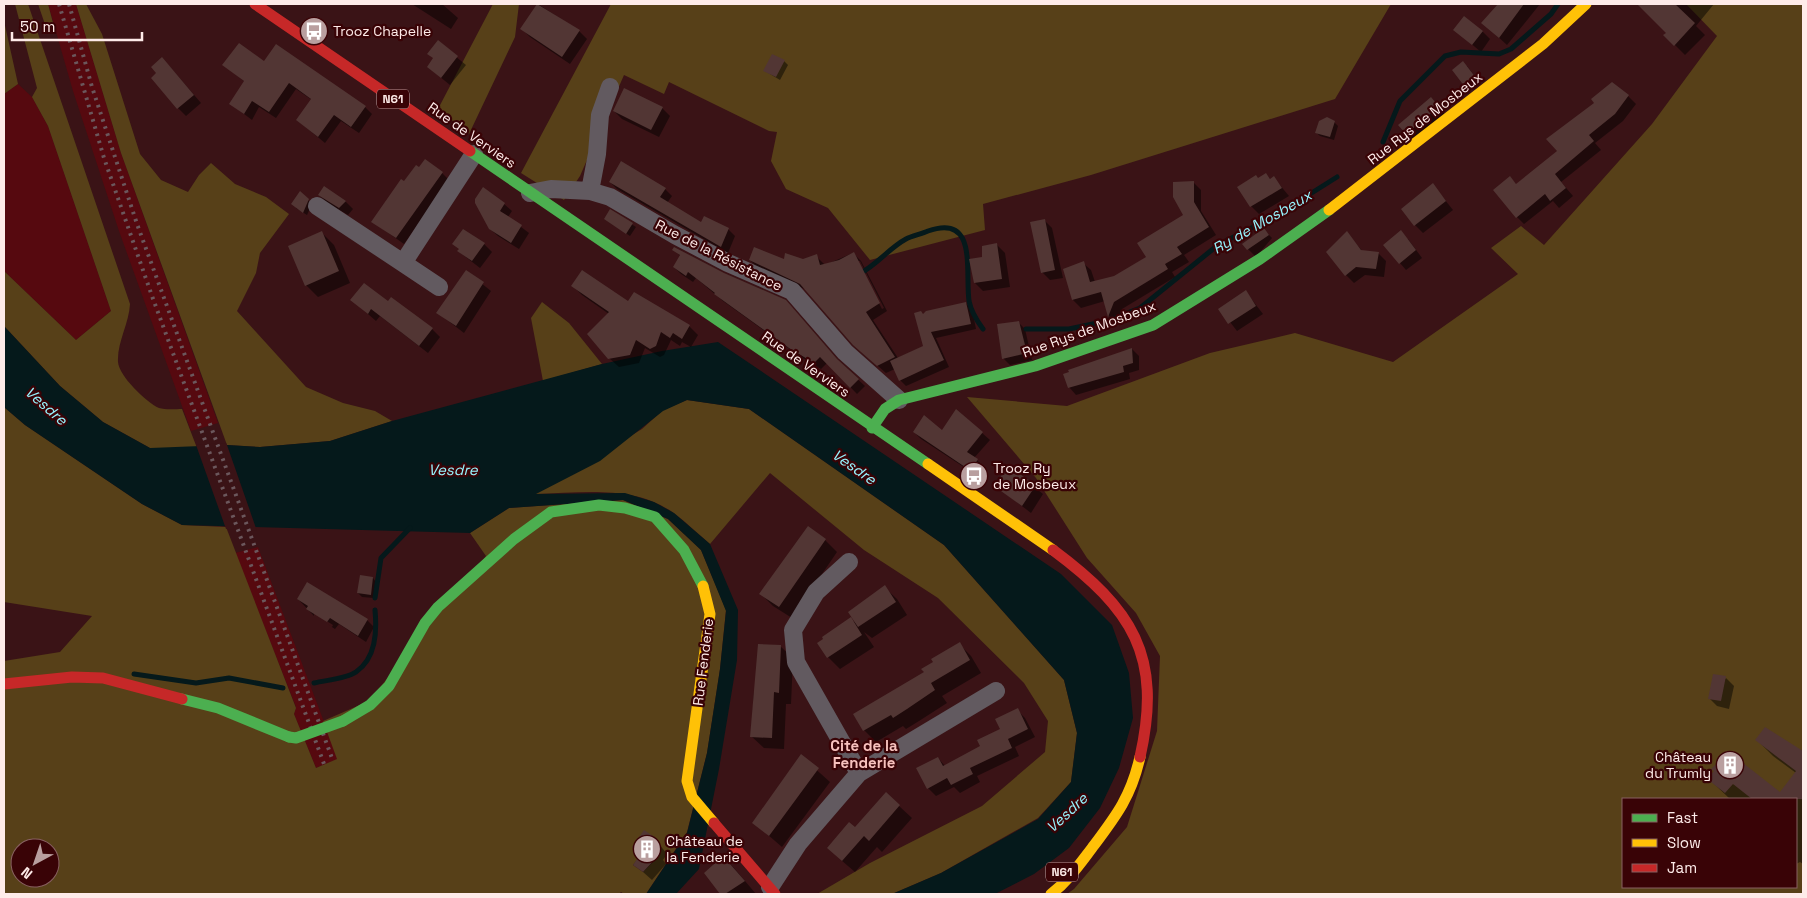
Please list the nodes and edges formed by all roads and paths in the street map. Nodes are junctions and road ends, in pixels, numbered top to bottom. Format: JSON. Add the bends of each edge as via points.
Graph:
{"nodes":[{"id":1,"x":255,"y":4,"type":"edge"},
{"id":2,"x":1586,"y":4,"type":"edge"},
{"id":3,"x":610,"y":87,"type":"dead end"},
{"id":4,"x":474,"y":154,"type":"junction"},
{"id":5,"x":590,"y":191,"type":"junction"},
{"id":6,"x":530,"y":194,"type":"junction"},
{"id":7,"x":317,"y":206,"type":"dead end"},
{"id":8,"x":403,"y":263,"type":"junction"},
{"id":9,"x":439,"y":287,"type":"dead end"},
{"id":10,"x":899,"y":400,"type":"junction"},
{"id":11,"x":872,"y":428,"type":"junction"},
{"id":12,"x":849,"y":562,"type":"dead end"},
{"id":13,"x":4,"y":684,"type":"edge"},
{"id":14,"x":996,"y":690,"type":"dead end"},
{"id":15,"x":859,"y":773,"type":"junction"},
{"id":16,"x":1092,"y":848,"type":"junction"},
{"id":17,"x":772,"y":890,"type":"edge"},
{"id":18,"x":1037,"y":891,"type":"dead end"},
{"id":19,"x":1051,"y":894,"type":"edge"}],
"edges":[{"from":1,"to":4,"type":"main road","name":"Rue de Verviers","number":"N61"},
{"from":2,"to":10,"type":"main road","name":"Rue Rys de Mosbeux","via":[[1543,44],[1360,188],[1260,259],[1153,325],[1035,366]]},
{"from":3,"to":5,"type":"street","via":[[600,115]]},
{"from":4,"to":6,"type":"main road","name":"Rue de Verviers","number":"N61"},
{"from":4,"to":8,"type":"street"},
{"from":5,"to":6,"type":"street","name":"Rue de la Résistance","via":[[551,189]]},
{"from":5,"to":10,"type":"street","name":"Rue de la Résistance","via":[[610,197],[728,263],[796,295],[845,352]]},
{"from":6,"to":11,"type":"main road","name":"Rue de Verviers","number":"N61"},
{"from":7,"to":8,"type":"street"},
{"from":8,"to":9,"type":"street"},
{"from":10,"to":11,"type":"main road","name":"Rue Rys de Mosbeux","via":[[885,409]]},
{"from":11,"to":16,"type":"main road","name":"Rue de Verviers","number":"N61","via":[[1093,579],[1129,624],[1139,646],[1147,680],[1148,713],[1132,785],[1121,809]]},
{"from":12,"to":15,"type":"street","via":[[816,592],[793,630],[796,662]]},
{"from":13,"to":17,"type":"main road","name":"Rue Fenderie","bridge":true,"via":[[72,677],[103,678],[203,703],[296,738],[343,721],[370,705],[389,686],[425,623],[438,607],[514,539],[551,512],[599,505],[625,508],[655,517],[684,550],[705,589],[710,614],[687,781],[692,796]]},
{"from":14,"to":15,"type":"street","name":"Rue Fenderie"},
{"from":15,"to":17,"type":"street","name":"Rue Fenderie","via":[[798,844]]},
{"from":16,"to":18,"type":"main road","name":"Rue de Verviers","number":"N61"},
{"from":16,"to":19,"type":"main road","name":"Rue de Verviers","number":"N61","via":[[1078,870]]}]}
